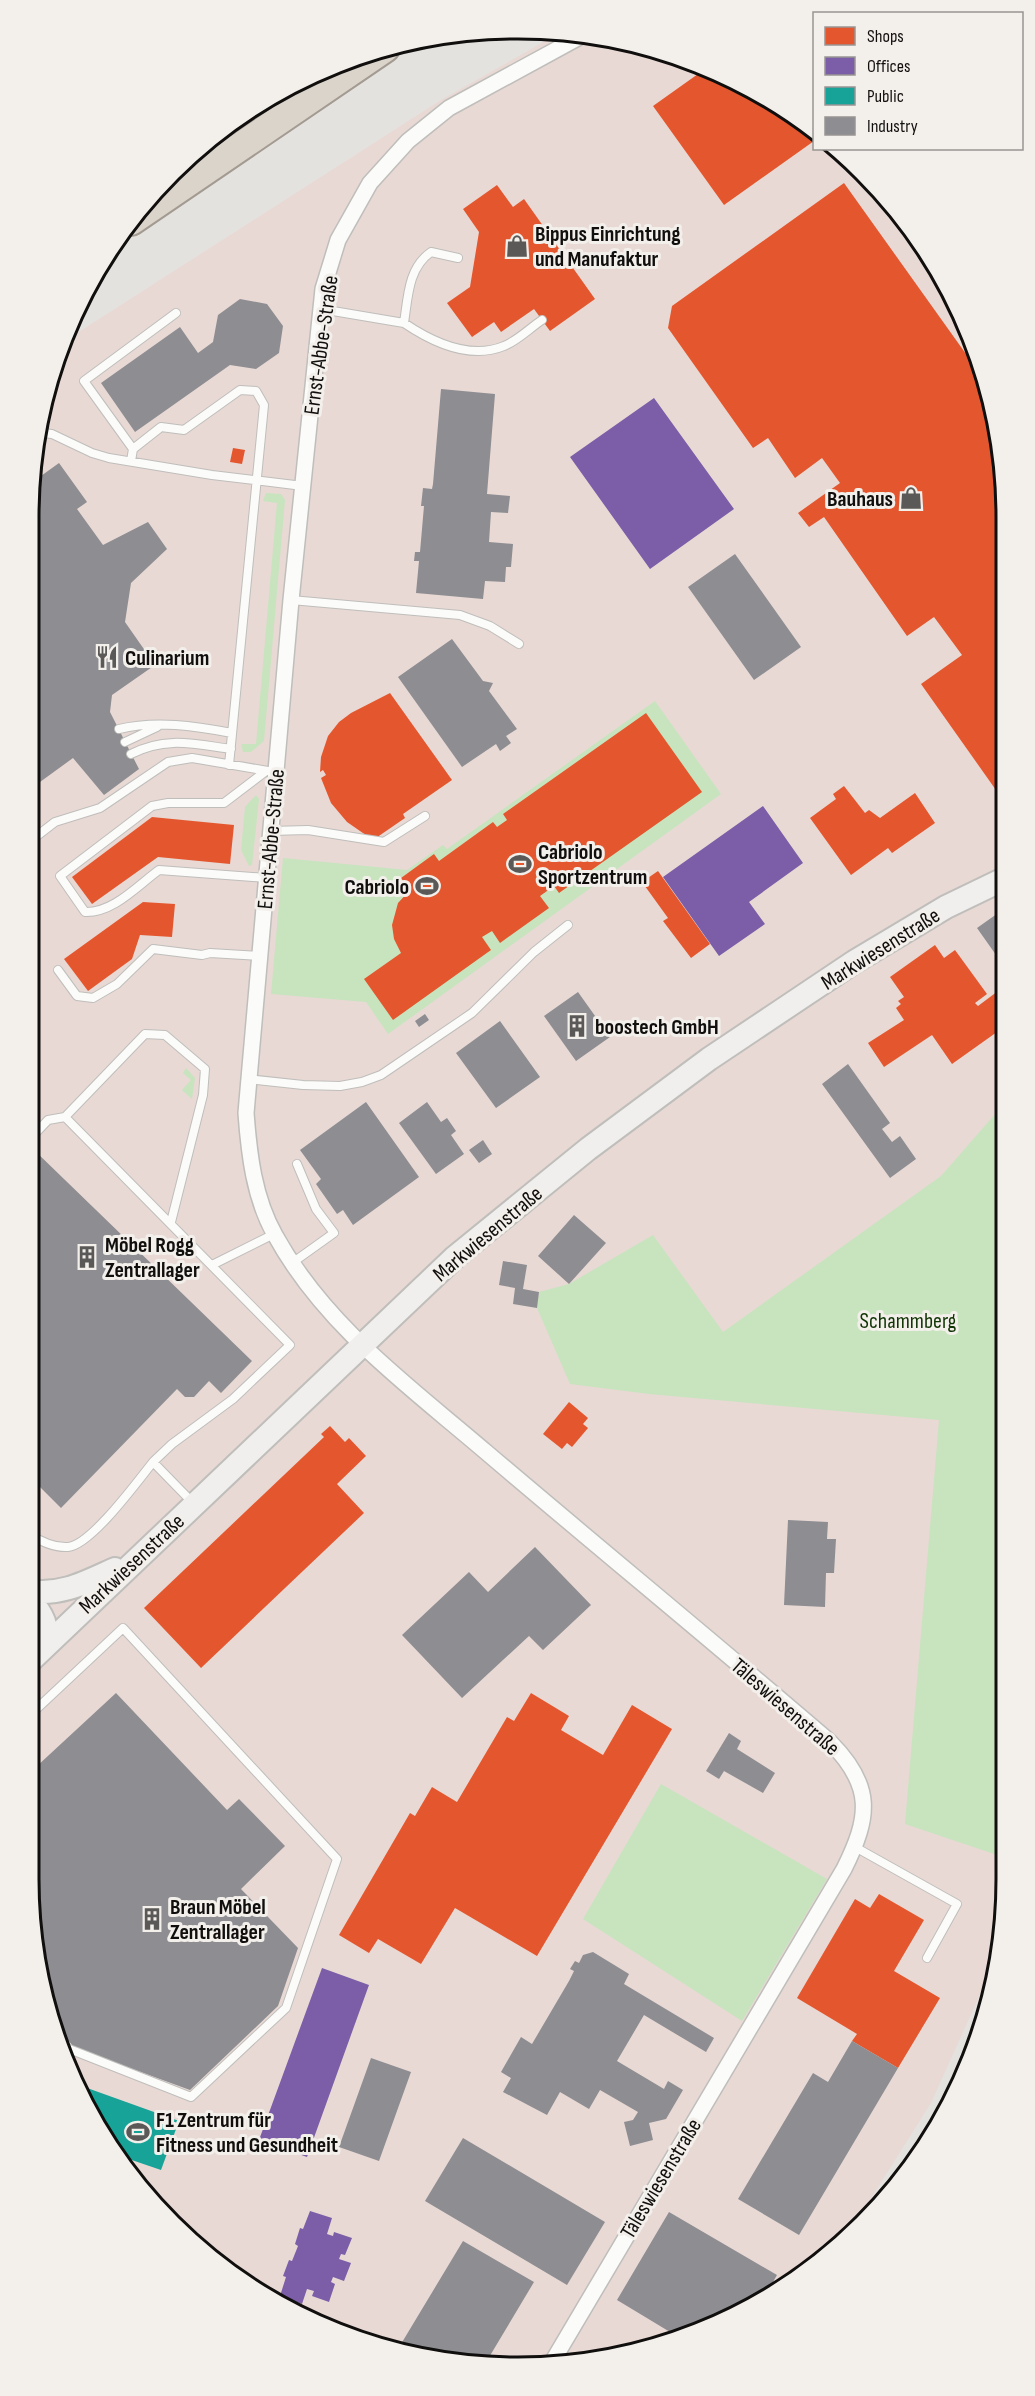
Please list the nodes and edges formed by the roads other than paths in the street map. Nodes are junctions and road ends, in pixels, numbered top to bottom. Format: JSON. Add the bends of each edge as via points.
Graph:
{"nodes":[{"id":1,"x":569,"y":42,"type":"edge"},
{"id":2,"x":355,"y":67,"type":"edge"},
{"id":3,"x":157,"y":203,"type":"edge"},
{"id":4,"x":458,"y":258,"type":"dead end"},
{"id":5,"x":321,"y":309,"type":"junction"},
{"id":6,"x":176,"y":313,"type":"dead end"},
{"id":7,"x":542,"y":320,"type":"dead end"},
{"id":8,"x":404,"y":322,"type":"junction"},
{"id":9,"x":46,"y":433,"type":"edge"},
{"id":10,"x":133,"y":449,"type":"junction"},
{"id":11,"x":131,"y":461,"type":"junction"},
{"id":12,"x":257,"y":480,"type":"junction"},
{"id":13,"x":303,"y":486,"type":"junction"},
{"id":14,"x":291,"y":600,"type":"junction"},
{"id":15,"x":519,"y":644,"type":"dead end"},
{"id":16,"x":158,"y":726,"type":"junction"},
{"id":17,"x":119,"y":729,"type":"dead end"},
{"id":18,"x":232,"y":733,"type":"junction"},
{"id":19,"x":125,"y":742,"type":"dead end"},
{"id":20,"x":231,"y":749,"type":"junction"},
{"id":21,"x":131,"y":754,"type":"dead end"},
{"id":22,"x":229,"y":765,"type":"junction"},
{"id":23,"x":271,"y":771,"type":"junction"},
{"id":24,"x":425,"y":816,"type":"dead end"},
{"id":25,"x":270,"y":831,"type":"junction"},
{"id":26,"x":39,"y":834,"type":"edge"},
{"id":27,"x":266,"y":878,"type":"junction"},
{"id":28,"x":996,"y":883,"type":"edge"},
{"id":29,"x":568,"y":926,"type":"dead end"},
{"id":30,"x":259,"y":956,"type":"junction"},
{"id":31,"x":58,"y":970,"type":"dead end"},
{"id":32,"x":248,"y":1079,"type":"junction"},
{"id":33,"x":65,"y":1117,"type":"junction"},
{"id":34,"x":39,"y":1129,"type":"edge"},
{"id":35,"x":297,"y":1164,"type":"dead end"},
{"id":36,"x":171,"y":1222,"type":"junction"},
{"id":37,"x":274,"y":1234,"type":"junction"},
{"id":38,"x":292,"y":1263,"type":"junction"},
{"id":39,"x":212,"y":1265,"type":"junction"},
{"id":40,"x":361,"y":1345,"type":"junction"},
{"id":41,"x":153,"y":1462,"type":"junction"},
{"id":42,"x":194,"y":1504,"type":"junction"},
{"id":43,"x":39,"y":1541,"type":"edge"},
{"id":44,"x":128,"y":1567,"type":"junction"},
{"id":45,"x":39,"y":1591,"type":"edge"},
{"id":46,"x":39,"y":1612,"type":"edge"},
{"id":47,"x":39,"y":1648,"type":"edge"},
{"id":48,"x":39,"y":1649,"type":"edge"},
{"id":49,"x":39,"y":1706,"type":"edge"},
{"id":50,"x":855,"y":1847,"type":"junction"},
{"id":51,"x":927,"y":1958,"type":"dead end"},
{"id":52,"x":70,"y":2049,"type":"edge"},
{"id":53,"x":556,"y":2355,"type":"edge"}],
"edges":[{"from":1,"to":5,"type":"street","name":"Ernst-Abbe-Straße","via":[[449,108],[408,141],[370,183],[338,240]]},
{"from":2,"to":3,"type":"highway"},
{"from":4,"to":8,"type":"lane","via":[[431,252],[420,259],[411,278]]},
{"from":5,"to":8,"type":"lane"},
{"from":5,"to":13,"type":"street","name":"Ernst-Abbe-Straße"},
{"from":6,"to":10,"type":"lane","via":[[84,381]]},
{"from":7,"to":8,"type":"lane","via":[[506,346],[486,352],[449,347]]},
{"from":9,"to":11,"type":"lane","via":[[92,453]]},
{"from":10,"to":11,"type":"lane"},
{"from":10,"to":12,"type":"lane","via":[[161,427],[184,430],[240,390],[256,391],[264,405]]},
{"from":11,"to":12,"type":"lane"},
{"from":12,"to":13,"type":"lane"},
{"from":12,"to":18,"type":"lane"},
{"from":13,"to":14,"type":"street","name":"Ernst-Abbe-Straße"},
{"from":14,"to":15,"type":"lane","via":[[460,615]]},
{"from":14,"to":23,"type":"street","name":"Ernst-Abbe-Straße"},
{"from":16,"to":17,"type":"lane"},
{"from":16,"to":18,"type":"lane","via":[[175,724]]},
{"from":16,"to":19,"type":"lane"},
{"from":18,"to":20,"type":"lane"},
{"from":20,"to":21,"type":"lane","via":[[184,742],[159,743]]},
{"from":20,"to":22,"type":"lane"},
{"from":22,"to":23,"type":"lane"},
{"from":22,"to":26,"type":"lane","via":[[192,758],[168,762],[100,808],[55,822]]},
{"from":23,"to":25,"type":"street","name":"Ernst-Abbe-Straße"},
{"from":23,"to":27,"type":"lane","via":[[224,803],[168,802],[152,806],[60,876],[85,912],[98,912],[115,903],[159,870]]},
{"from":24,"to":25,"type":"lane","via":[[384,842],[308,830]]},
{"from":25,"to":27,"type":"street","name":"Ernst-Abbe-Straße"},
{"from":27,"to":30,"type":"street","name":"Ernst-Abbe-Straße"},
{"from":28,"to":40,"type":"street","name":"Markwiesenstraße","via":[[946,907],[854,962],[700,1066],[530,1195],[455,1257]]},
{"from":29,"to":32,"type":"lane","via":[[534,952],[472,1013],[381,1074],[339,1086]]},
{"from":30,"to":31,"type":"lane","via":[[153,949],[117,984],[93,998],[77,996]]},
{"from":30,"to":32,"type":"street","name":"Ernst-Abbe-Straße"},
{"from":32,"to":37,"type":"street","name":"Ernst-Abbe-Straße","via":[[248,1146],[257,1190]]},
{"from":33,"to":34,"type":"lane","via":[[48,1120]]},
{"from":33,"to":36,"type":"lane"},
{"from":33,"to":36,"type":"lane","via":[[145,1034],[165,1035],[205,1069],[203,1095]]},
{"from":35,"to":38,"type":"lane","via":[[316,1209],[334,1233]]},
{"from":36,"to":39,"type":"lane"},
{"from":37,"to":38,"type":"street","name":"Ernst-Abbe-Straße"},
{"from":37,"to":39,"type":"lane"},
{"from":38,"to":40,"type":"street","name":"Ernst-Abbe-Straße","via":[[328,1311]]},
{"from":39,"to":41,"type":"lane","via":[[290,1345],[234,1399]]},
{"from":40,"to":42,"type":"street","name":"Markwiesenstraße"},
{"from":40,"to":50,"type":"street","name":"Täleswiesenstraße","via":[[843,1754],[862,1793],[862,1828]]},
{"from":41,"to":42,"type":"lane"},
{"from":41,"to":43,"type":"lane","via":[[91,1536],[69,1547]]},
{"from":42,"to":44,"type":"street","name":"Markwiesenstraße"},
{"from":44,"to":45,"type":"street","via":[[62,1591]]},
{"from":44,"to":48,"type":"street","name":"Markwiesenstraße"},
{"from":46,"to":47,"type":"street","via":[[46,1639]]},
{"from":49,"to":52,"type":"lane","via":[[123,1628],[337,1859],[286,2008],[191,2097]]},
{"from":50,"to":51,"type":"lane","via":[[957,1904]]},
{"from":50,"to":53,"type":"street","name":"Täleswiesenstraße"}]}
